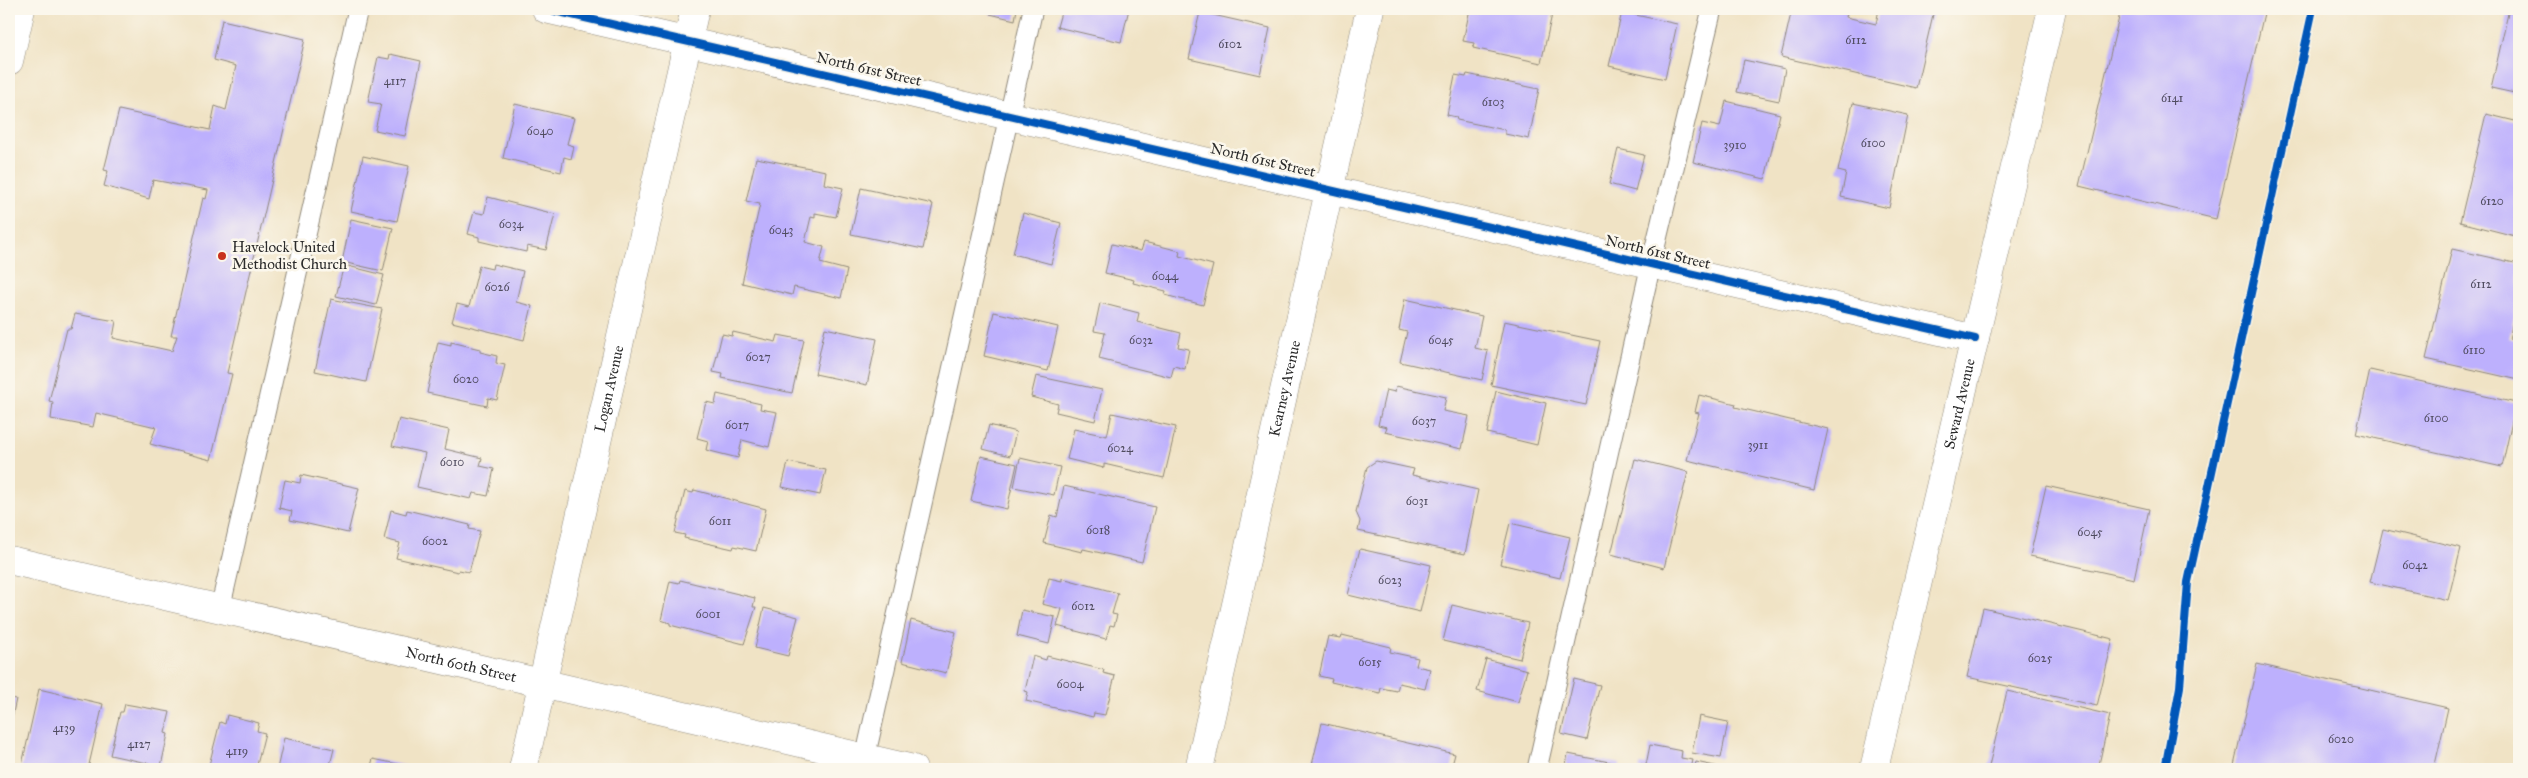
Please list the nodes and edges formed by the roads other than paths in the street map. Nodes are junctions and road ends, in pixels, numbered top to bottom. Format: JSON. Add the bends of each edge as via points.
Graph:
{"nodes":[{"id":1,"x":21,"y":9,"type":"edge"},
{"id":2,"x":358,"y":9,"type":"edge"},
{"id":3,"x":546,"y":9,"type":"edge"},
{"id":4,"x":694,"y":9,"type":"edge"},
{"id":5,"x":1033,"y":9,"type":"edge"},
{"id":6,"x":1370,"y":9,"type":"edge"},
{"id":7,"x":1712,"y":9,"type":"edge"},
{"id":8,"x":2052,"y":9,"type":"edge"},
{"id":9,"x":687,"y":41,"type":"junction"},
{"id":10,"x":9,"y":60,"type":"edge"},
{"id":11,"x":1008,"y":115,"type":"junction"},
{"id":12,"x":1327,"y":189,"type":"junction"},
{"id":13,"x":1651,"y":264,"type":"junction"},
{"id":14,"x":1975,"y":339,"type":"junction"},
{"id":15,"x":9,"y":560,"type":"edge"},
{"id":16,"x":220,"y":609,"type":"junction"},
{"id":17,"x":543,"y":684,"type":"junction"},
{"id":18,"x":865,"y":758,"type":"junction"},
{"id":19,"x":523,"y":769,"type":"edge"},
{"id":20,"x":913,"y":769,"type":"edge"},
{"id":21,"x":1198,"y":769,"type":"edge"},
{"id":22,"x":1537,"y":769,"type":"edge"},
{"id":23,"x":1874,"y":769,"type":"edge"}],
"edges":[{"from":1,"to":10,"type":"street"},
{"from":2,"to":16,"type":"lane"},
{"from":3,"to":9,"type":"street","name":"North 61st Street"},
{"from":4,"to":9,"type":"street","name":"Logan Avenue"},
{"from":5,"to":11,"type":"lane"},
{"from":6,"to":12,"type":"street","name":"Kearney Avenue"},
{"from":7,"to":13,"type":"lane"},
{"from":8,"to":14,"type":"street","name":"Seward Avenue"},
{"from":9,"to":11,"type":"street","name":"North 61st Street"},
{"from":9,"to":17,"type":"street","name":"Logan Avenue"},
{"from":11,"to":12,"type":"street","name":"North 61st Street"},
{"from":11,"to":18,"type":"lane"},
{"from":12,"to":13,"type":"street","name":"North 61st Street"},
{"from":12,"to":21,"type":"street","name":"Kearney Avenue"},
{"from":13,"to":14,"type":"street","name":"North 61st Street"},
{"from":13,"to":22,"type":"lane"},
{"from":14,"to":23,"type":"street","name":"Seward Avenue"},
{"from":15,"to":16,"type":"street","name":"North 60th Street"},
{"from":16,"to":17,"type":"street","name":"North 60th Street"},
{"from":17,"to":18,"type":"street","name":"North 60th Street"},
{"from":17,"to":19,"type":"street","name":"Logan Avenue"},
{"from":18,"to":20,"type":"street","name":"North 60th Street"}]}
